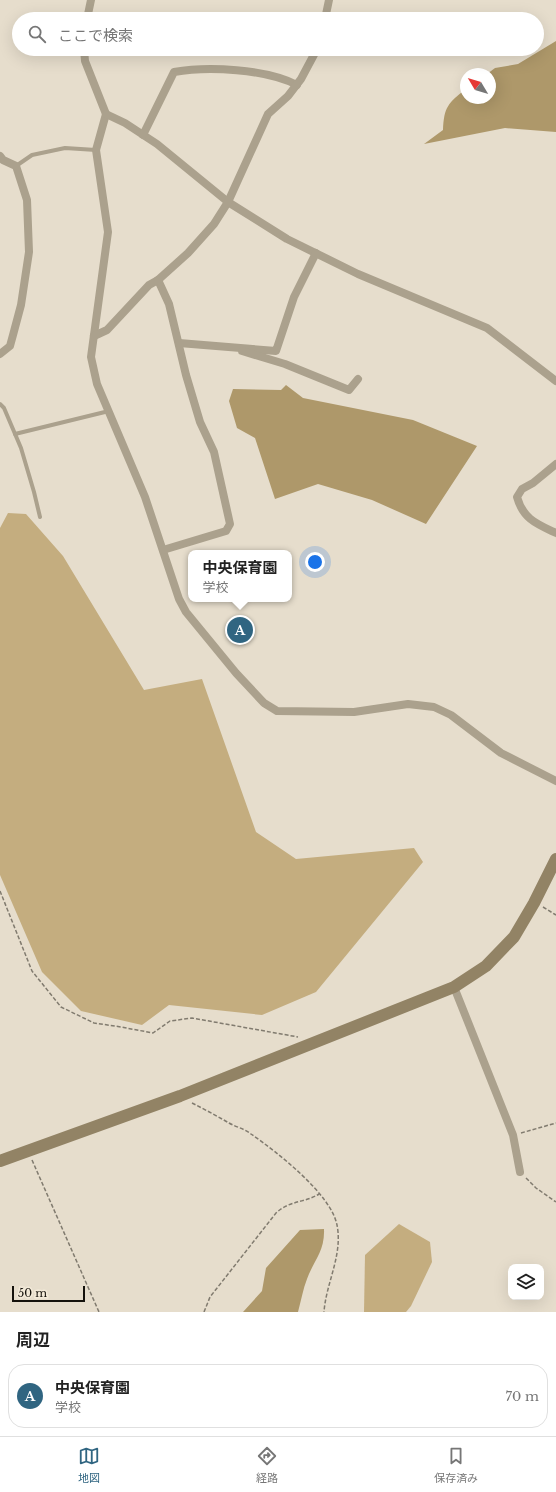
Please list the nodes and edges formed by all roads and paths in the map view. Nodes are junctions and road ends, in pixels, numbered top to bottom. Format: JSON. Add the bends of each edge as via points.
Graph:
{"nodes":[{"id":1,"x":92,"y":0,"type":"edge"},
{"id":2,"x":329,"y":0,"type":"edge"},
{"id":3,"x":88,"y":12,"type":"edge"},
{"id":4,"x":326,"y":12,"type":"edge"},
{"id":5,"x":85,"y":56,"type":"edge"},
{"id":6,"x":313,"y":56,"type":"edge"},
{"id":7,"x":297,"y":85,"type":"junction"},
{"id":8,"x":106,"y":114,"type":"junction"},
{"id":9,"x":143,"y":135,"type":"junction"},
{"id":10,"x":96,"y":150,"type":"junction"},
{"id":11,"x":0,"y":156,"type":"edge"},
{"id":12,"x":16,"y":166,"type":"junction"},
{"id":13,"x":228,"y":202,"type":"junction"},
{"id":14,"x":316,"y":253,"type":"junction"},
{"id":15,"x":158,"y":280,"type":"junction"},
{"id":16,"x":94,"y":336,"type":"junction"},
{"id":17,"x":179,"y":343,"type":"junction"},
{"id":18,"x":234,"y":347,"type":"junction"},
{"id":19,"x":0,"y":354,"type":"edge"},
{"id":20,"x":358,"y":379,"type":"dead end"},
{"id":21,"x":556,"y":381,"type":"edge"},
{"id":22,"x":0,"y":404,"type":"edge"},
{"id":23,"x":109,"y":411,"type":"junction"},
{"id":24,"x":15,"y":434,"type":"junction"},
{"id":25,"x":556,"y":464,"type":"edge"},
{"id":26,"x":40,"y":518,"type":"dead end"},
{"id":27,"x":556,"y":533,"type":"edge"},
{"id":28,"x":163,"y":550,"type":"junction"},
{"id":29,"x":556,"y":781,"type":"edge"},
{"id":30,"x":556,"y":859,"type":"edge"},
{"id":31,"x":0,"y":891,"type":"edge"},
{"id":32,"x":534,"y":903,"type":"junction"},
{"id":33,"x":556,"y":915,"type":"edge"},
{"id":34,"x":454,"y":986,"type":"junction"},
{"id":35,"x":319,"y":1040,"type":"junction"},
{"id":36,"x":180,"y":1096,"type":"junction"},
{"id":37,"x":556,"y":1123,"type":"edge"},
{"id":38,"x":513,"y":1135,"type":"junction"},
{"id":39,"x":28,"y":1150,"type":"junction"},
{"id":40,"x":0,"y":1161,"type":"edge"},
{"id":41,"x":520,"y":1172,"type":"joint"},
{"id":42,"x":319,"y":1194,"type":"junction"},
{"id":43,"x":556,"y":1202,"type":"edge"},
{"id":44,"x":99,"y":1312,"type":"edge"},
{"id":45,"x":204,"y":1312,"type":"edge"},
{"id":46,"x":324,"y":1312,"type":"edge"}],
"edges":[{"from":1,"to":3,"type":"street"},
{"from":2,"to":4,"type":"street"},
{"from":5,"to":8,"type":"street","via":[[96,93]]},
{"from":6,"to":7,"type":"street"},
{"from":7,"to":9,"type":"street","via":[[286,79],[260,73],[194,68],[174,72]]},
{"from":7,"to":13,"type":"street","via":[[268,114]]},
{"from":8,"to":9,"type":"street"},
{"from":8,"to":10,"type":"street"},
{"from":9,"to":13,"type":"street"},
{"from":10,"to":12,"type":"lane","via":[[64,148],[32,156]]},
{"from":10,"to":16,"type":"street","via":[[108,232]]},
{"from":11,"to":12,"type":"street"},
{"from":12,"to":19,"type":"street","via":[[27,200],[29,252],[21,304],[10,346]]},
{"from":13,"to":14,"type":"street","via":[[287,239]]},
{"from":13,"to":15,"type":"street","via":[[198,242]]},
{"from":14,"to":18,"type":"street","via":[[294,297],[276,351]]},
{"from":14,"to":21,"type":"street","via":[[358,274],[488,328]]},
{"from":15,"to":16,"type":"street","via":[[149,285],[107,330]]},
{"from":15,"to":17,"type":"street","via":[[169,304]]},
{"from":16,"to":23,"type":"street","via":[[91,357],[97,384]]},
{"from":17,"to":18,"type":"street"},
{"from":17,"to":28,"type":"street","via":[[200,422],[214,452],[230,524],[226,531]]},
{"from":18,"to":20,"type":"street","via":[[285,364],[348,390]]},
{"from":22,"to":24,"type":"lane"},
{"from":23,"to":24,"type":"lane"},
{"from":23,"to":28,"type":"street","via":[[145,497]]},
{"from":24,"to":26,"type":"lane"},
{"from":25,"to":27,"type":"street","via":[[522,489],[517,497],[523,512],[535,523]]},
{"from":28,"to":29,"type":"street","via":[[178,599],[186,612],[241,678],[264,703],[277,711],[354,712],[408,704],[434,707],[451,715],[501,753]]},
{"from":30,"to":32,"type":"street"},
{"from":31,"to":35,"type":"path","via":[[32,971],[62,1007],[94,1023],[153,1033],[170,1021],[192,1018]]},
{"from":32,"to":33,"type":"path"},
{"from":32,"to":34,"type":"street","via":[[514,938],[486,966]]},
{"from":34,"to":35,"type":"street"},
{"from":34,"to":38,"type":"street"},
{"from":35,"to":36,"type":"street"},
{"from":36,"to":39,"type":"street"},
{"from":36,"to":42,"type":"path","via":[[250,1133],[288,1162]]},
{"from":37,"to":38,"type":"path"},
{"from":38,"to":41,"type":"street"},
{"from":39,"to":40,"type":"street"},
{"from":39,"to":44,"type":"path"},
{"from":41,"to":43,"type":"path","via":[[536,1188]]},
{"from":42,"to":45,"type":"path","via":[[288,1204],[276,1213],[210,1297]]},
{"from":42,"to":46,"type":"path","via":[[327,1202],[337,1225],[338,1242]]}]}
